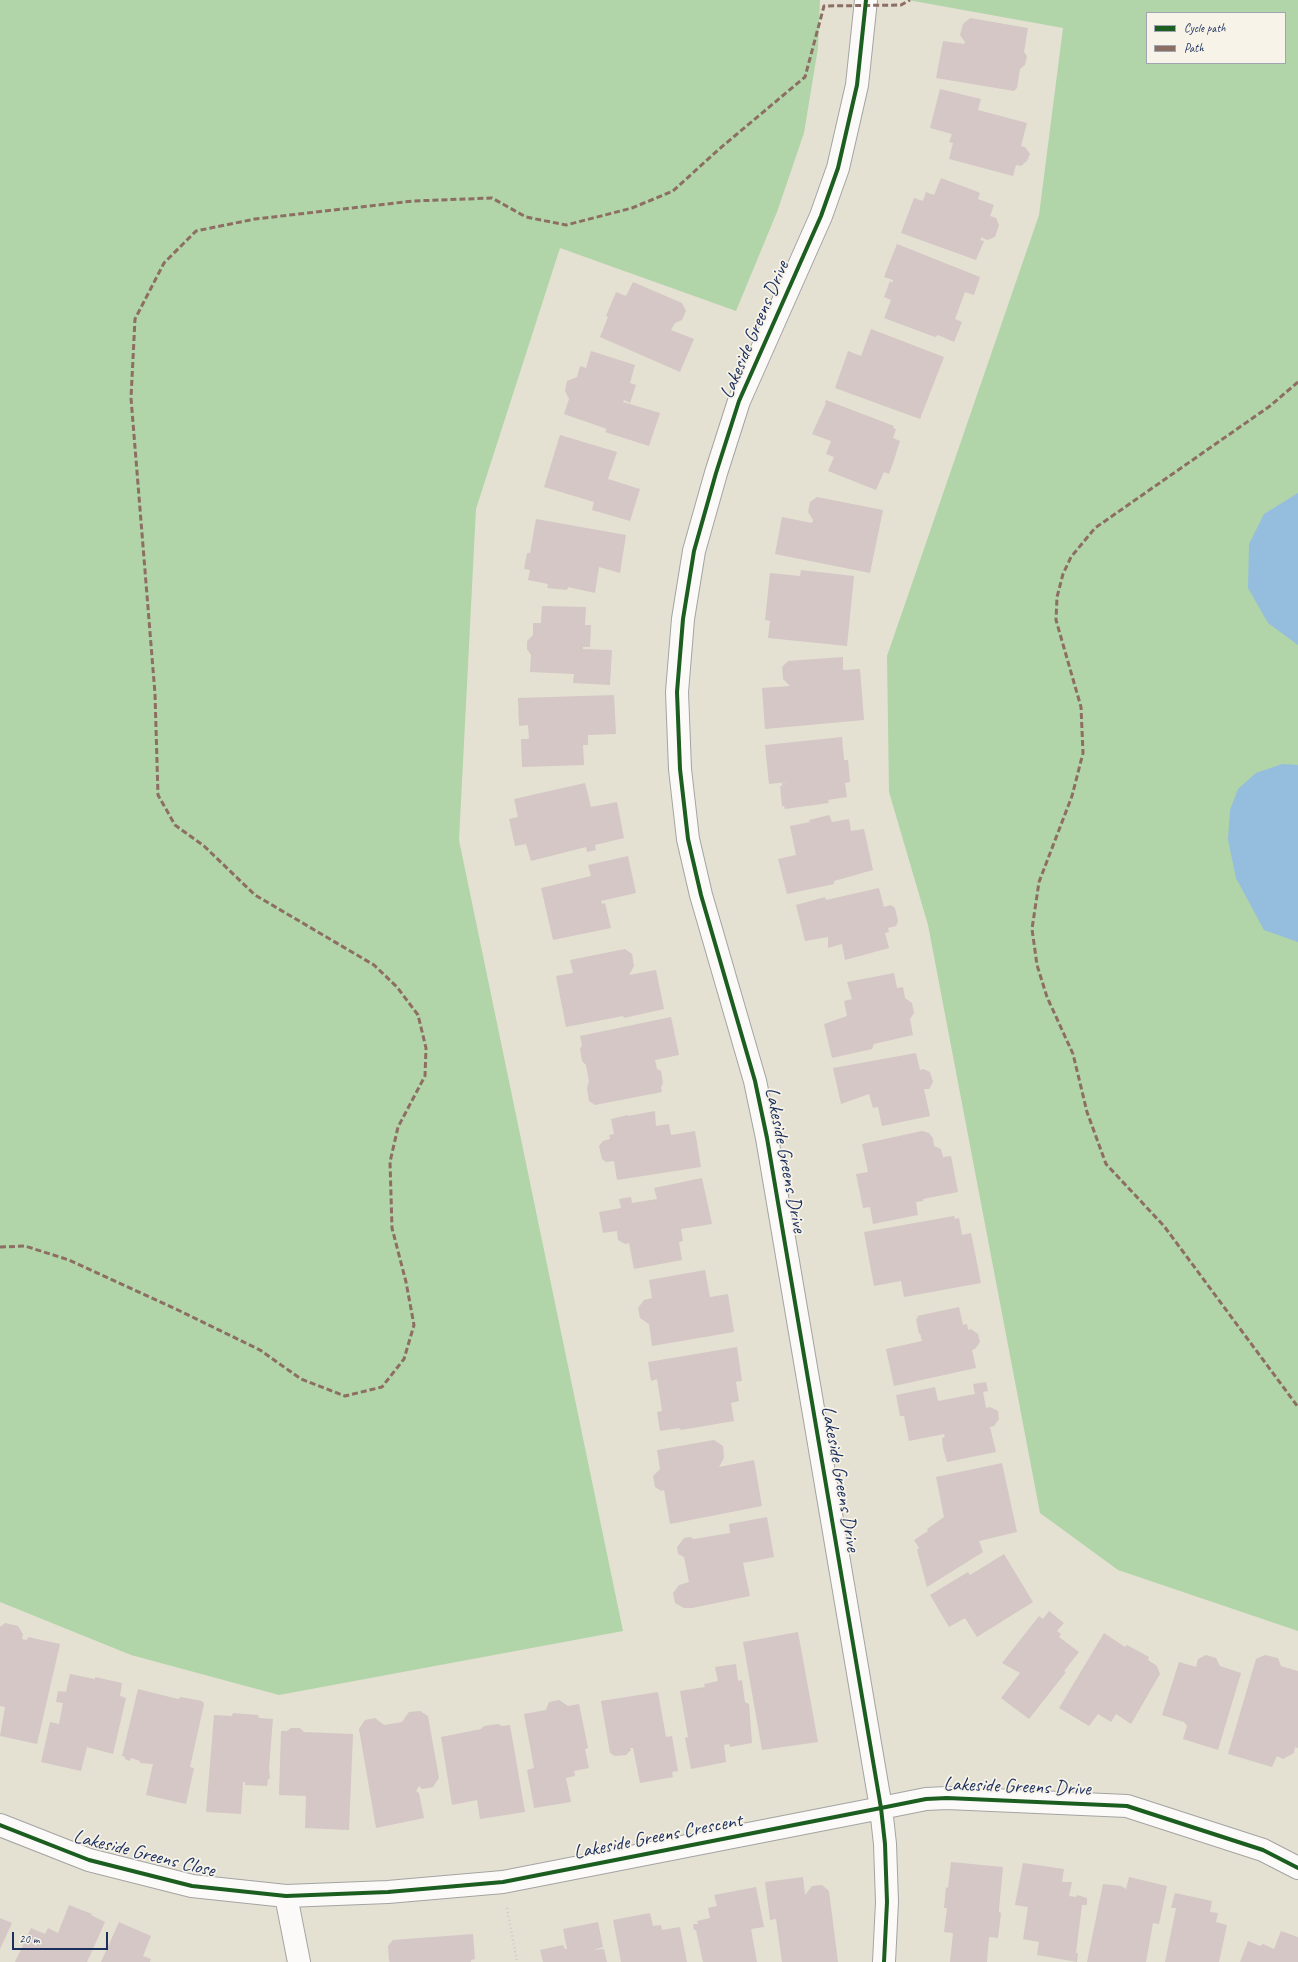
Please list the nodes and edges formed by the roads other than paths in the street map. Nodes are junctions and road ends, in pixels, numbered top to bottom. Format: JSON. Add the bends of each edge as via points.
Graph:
{"nodes":[{"id":1,"x":866,"y":0,"type":"edge"},
{"id":2,"x":881,"y":1808,"type":"junction"},
{"id":3,"x":0,"y":1825,"type":"edge"},
{"id":4,"x":1298,"y":1868,"type":"edge"},
{"id":5,"x":286,"y":1896,"type":"junction"},
{"id":6,"x":299,"y":1962,"type":"edge"},
{"id":7,"x":884,"y":1962,"type":"edge"}],
"edges":[{"from":1,"to":2,"type":"street","name":"Lakeside Greens Drive","via":[[857,85],[838,168],[821,216],[739,401],[694,551],[683,619],[677,692],[680,769],[688,839],[701,895],[755,1081],[767,1138]]},
{"from":2,"to":4,"type":"street","name":"Lakeside Greens Drive","via":[[947,1798],[1127,1806],[1263,1850]]},
{"from":2,"to":5,"type":"street","name":"Lakeside Greens Crescent","via":[[502,1882],[388,1892]]},
{"from":2,"to":7,"type":"street","via":[[887,1902]]},
{"from":3,"to":5,"type":"street","name":"Lakeside Greens Close","via":[[89,1860],[192,1886]]},
{"from":5,"to":6,"type":"street"}]}
